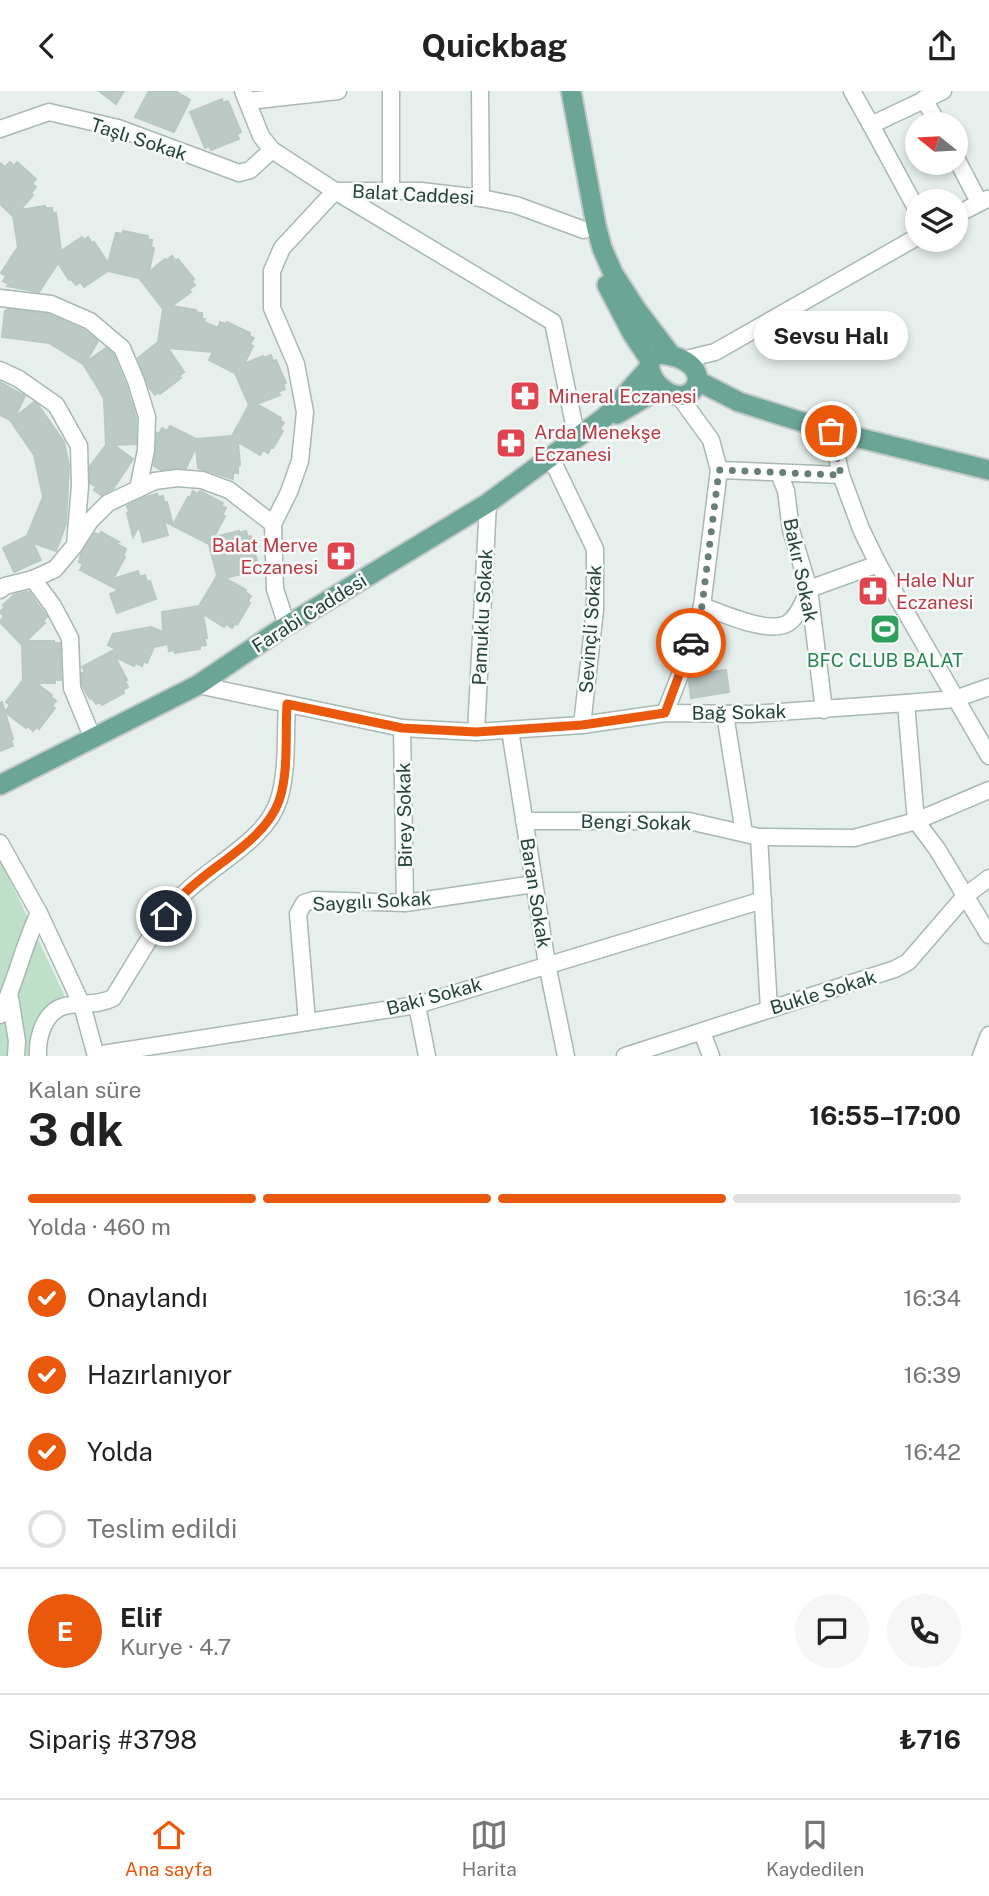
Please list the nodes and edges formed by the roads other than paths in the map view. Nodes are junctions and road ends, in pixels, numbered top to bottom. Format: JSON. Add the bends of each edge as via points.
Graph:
{"nodes":[{"id":1,"x":338,"y":91,"type":"edge"},
{"id":2,"x":391,"y":91,"type":"edge"},
{"id":3,"x":480,"y":91,"type":"edge"},
{"id":4,"x":558,"y":91,"type":"edge"},
{"id":5,"x":571,"y":91,"type":"edge"},
{"id":6,"x":852,"y":91,"type":"edge"},
{"id":7,"x":943,"y":91,"type":"edge"},
{"id":8,"x":282,"y":94,"type":"edge"},
{"id":9,"x":246,"y":96,"type":"edge"},
{"id":10,"x":924,"y":99,"type":"junction"},
{"id":11,"x":931,"y":112,"type":"edge"},
{"id":12,"x":871,"y":125,"type":"junction"},
{"id":13,"x":0,"y":129,"type":"edge"},
{"id":14,"x":272,"y":150,"type":"junction"},
{"id":15,"x":967,"y":175,"type":"edge"},
{"id":16,"x":906,"y":189,"type":"edge"},
{"id":17,"x":391,"y":190,"type":"junction"},
{"id":18,"x":335,"y":191,"type":"junction"},
{"id":19,"x":481,"y":198,"type":"junction"},
{"id":20,"x":984,"y":200,"type":"edge"},
{"id":21,"x":968,"y":209,"type":"edge"},
{"id":22,"x":584,"y":230,"type":"junction"},
{"id":23,"x":905,"y":244,"type":"edge"},
{"id":24,"x":0,"y":298,"type":"edge"},
{"id":25,"x":715,"y":352,"type":"junction"},
{"id":26,"x":676,"y":358,"type":"junction"},
{"id":27,"x":650,"y":364,"type":"junction"},
{"id":28,"x":0,"y":370,"type":"edge"},
{"id":29,"x":685,"y":387,"type":"junction"},
{"id":30,"x":606,"y":417,"type":"junction"},
{"id":31,"x":831,"y":431,"type":"junction"},
{"id":32,"x":578,"y":439,"type":"junction"},
{"id":33,"x":551,"y":458,"type":"junction"},
{"id":34,"x":719,"y":470,"type":"junction"},
{"id":35,"x":989,"y":470,"type":"edge"},
{"id":36,"x":779,"y":473,"type":"junction"},
{"id":37,"x":841,"y":475,"type":"junction"},
{"id":38,"x":138,"y":489,"type":"junction"},
{"id":39,"x":488,"y":503,"type":"junction"},
{"id":40,"x":273,"y":524,"type":"junction"},
{"id":41,"x":75,"y":545,"type":"junction"},
{"id":42,"x":878,"y":564,"type":"junction"},
{"id":43,"x":33,"y":579,"type":"junction"},
{"id":44,"x":809,"y":589,"type":"junction"},
{"id":45,"x":0,"y":590,"type":"edge"},
{"id":46,"x":702,"y":606,"type":"junction"},
{"id":47,"x":287,"y":626,"type":"junction"},
{"id":48,"x":198,"y":685,"type":"junction"},
{"id":49,"x":989,"y":687,"type":"edge"},
{"id":50,"x":956,"y":698,"type":"junction"},
{"id":51,"x":906,"y":703,"type":"junction"},
{"id":52,"x":287,"y":704,"type":"junction"},
{"id":53,"x":824,"y":710,"type":"junction"},
{"id":54,"x":665,"y":713,"type":"junction"},
{"id":55,"x":725,"y":714,"type":"junction"},
{"id":56,"x":582,"y":725,"type":"junction"},
{"id":57,"x":402,"y":728,"type":"junction"},
{"id":58,"x":510,"y":730,"type":"junction"},
{"id":59,"x":476,"y":732,"type":"junction"},
{"id":60,"x":93,"y":739,"type":"junction"},
{"id":61,"x":989,"y":756,"type":"edge"},
{"id":62,"x":0,"y":785,"type":"edge"},
{"id":63,"x":989,"y":790,"type":"edge"},
{"id":64,"x":524,"y":821,"type":"junction"},
{"id":65,"x":916,"y":821,"type":"junction"},
{"id":66,"x":752,"y":835,"type":"junction"},
{"id":67,"x":0,"y":843,"type":"edge"},
{"id":68,"x":989,"y":878,"type":"edge"},
{"id":69,"x":534,"y":884,"type":"junction"},
{"id":70,"x":965,"y":896,"type":"junction"},
{"id":71,"x":764,"y":900,"type":"junction"},
{"id":72,"x":405,"y":903,"type":"junction"},
{"id":73,"x":39,"y":913,"type":"junction"},
{"id":74,"x":989,"y":936,"type":"edge"},
{"id":75,"x":547,"y":964,"type":"junction"},
{"id":76,"x":9,"y":996,"type":"junction"},
{"id":77,"x":82,"y":1005,"type":"junction"},
{"id":78,"x":416,"y":1005,"type":"junction"},
{"id":79,"x":769,"y":1009,"type":"junction"},
{"id":80,"x":0,"y":1015,"type":"edge"},
{"id":81,"x":307,"y":1022,"type":"junction"},
{"id":82,"x":702,"y":1032,"type":"junction"},
{"id":83,"x":989,"y":1035,"type":"edge"},
{"id":84,"x":16,"y":1056,"type":"edge"},
{"id":85,"x":38,"y":1056,"type":"edge"},
{"id":86,"x":96,"y":1056,"type":"edge"},
{"id":87,"x":427,"y":1056,"type":"edge"},
{"id":88,"x":566,"y":1056,"type":"edge"},
{"id":89,"x":625,"y":1056,"type":"edge"},
{"id":90,"x":711,"y":1056,"type":"edge"},
{"id":91,"x":981,"y":1056,"type":"edge"}],
"edges":[{"from":1,"to":8,"type":"street"},
{"from":2,"to":17,"type":"street"},
{"from":3,"to":19,"type":"street"},
{"from":4,"to":22,"type":"main road"},
{"from":5,"to":26,"type":"main road","via":[[602,248],[636,309]]},
{"from":6,"to":12,"type":"street"},
{"from":7,"to":10,"type":"street"},
{"from":8,"to":9,"type":"street"},
{"from":9,"to":14,"type":"street","name":"Balat Caddesi","via":[[261,136]]},
{"from":10,"to":11,"type":"street"},
{"from":10,"to":12,"type":"street"},
{"from":12,"to":16,"type":"street"},
{"from":13,"to":14,"type":"street","name":"Taşlı Sokak","via":[[48,112],[118,128],[239,173],[250,170]]},
{"from":14,"to":18,"type":"street","name":"Balat Caddesi"},
{"from":15,"to":20,"type":"street"},
{"from":17,"to":18,"type":"street","name":"Balat Caddesi"},
{"from":17,"to":19,"type":"street","name":"Balat Caddesi"},
{"from":18,"to":32,"type":"street","via":[[553,322]]},
{"from":18,"to":40,"type":"street","via":[[282,249],[272,271],[272,308],[301,380],[305,427],[295,479]]},
{"from":19,"to":22,"type":"street","name":"Balat Caddesi","via":[[516,205]]},
{"from":20,"to":21,"type":"street"},
{"from":22,"to":27,"type":"main road","via":[[604,280]]},
{"from":23,"to":25,"type":"street"},
{"from":24,"to":38,"type":"street","via":[[51,304],[90,321],[122,348],[147,417]]},
{"from":25,"to":26,"type":"street"},
{"from":25,"to":29,"type":"street"},
{"from":26,"to":27,"type":"main road","via":[[660,354]]},
{"from":26,"to":29,"type":"main road","via":[[691,365]]},
{"from":27,"to":29,"type":"main road","via":[[651,374]]},
{"from":27,"to":30,"type":"main road"},
{"from":28,"to":41,"type":"street","via":[[55,405],[79,446]]},
{"from":29,"to":30,"type":"main road"},
{"from":29,"to":31,"type":"main road"},
{"from":29,"to":34,"type":"street","via":[[711,440]]},
{"from":30,"to":32,"type":"main road","name":"Farabi Caddesi"},
{"from":31,"to":35,"type":"main road"},
{"from":31,"to":37,"type":"street"},
{"from":32,"to":33,"type":"main road","name":"Farabi Caddesi"},
{"from":33,"to":39,"type":"main road","name":"Farabi Caddesi"},
{"from":33,"to":56,"type":"street","name":"Sevinçli Sokak","via":[[595,549]]},
{"from":34,"to":36,"type":"street"},
{"from":34,"to":46,"type":"street"},
{"from":36,"to":37,"type":"street"},
{"from":36,"to":44,"type":"street","name":"Bakır Sokak"},
{"from":37,"to":42,"type":"street"},
{"from":38,"to":40,"type":"street","via":[[155,481],[202,480],[229,490]]},
{"from":38,"to":41,"type":"street","via":[[108,503]]},
{"from":39,"to":47,"type":"main road","name":"Farabi Caddesi"},
{"from":39,"to":59,"type":"street","name":"Pamuklu Sokak"},
{"from":40,"to":47,"type":"street","via":[[275,589]]},
{"from":41,"to":43,"type":"street","via":[[54,569]]},
{"from":42,"to":44,"type":"street"},
{"from":42,"to":50,"type":"street"},
{"from":43,"to":45,"type":"street"},
{"from":43,"to":60,"type":"street","via":[[70,638],[72,688]]},
{"from":44,"to":46,"type":"street","via":[[787,624],[768,627]]},
{"from":44,"to":53,"type":"street","name":"Bakır Sokak"},
{"from":46,"to":54,"type":"street"},
{"from":47,"to":48,"type":"main road","name":"Farabi Caddesi"},
{"from":48,"to":52,"type":"street","name":"Bağ Sokak"},
{"from":48,"to":60,"type":"main road","name":"Farabi Caddesi"},
{"from":49,"to":50,"type":"street","name":"Bağ Sokak"},
{"from":50,"to":51,"type":"street","name":"Bağ Sokak"},
{"from":50,"to":61,"type":"street"},
{"from":51,"to":53,"type":"street","name":"Bağ Sokak"},
{"from":51,"to":65,"type":"street"},
{"from":52,"to":57,"type":"street","name":"Bağ Sokak"},
{"from":52,"to":77,"type":"street","via":[[283,778],[272,814],[261,829],[179,898],[113,998]]},
{"from":53,"to":55,"type":"street","name":"Bağ Sokak"},
{"from":54,"to":55,"type":"street","name":"Bağ Sokak"},
{"from":54,"to":56,"type":"street","name":"Bağ Sokak"},
{"from":55,"to":66,"type":"street"},
{"from":56,"to":58,"type":"street","name":"Bağ Sokak"},
{"from":57,"to":59,"type":"street","name":"Bağ Sokak"},
{"from":57,"to":72,"type":"street","name":"Birey Sokak"},
{"from":58,"to":59,"type":"street","name":"Bağ Sokak"},
{"from":58,"to":64,"type":"street","name":"Baran Sokak"},
{"from":60,"to":62,"type":"main road","name":"Farabi Caddesi"},
{"from":63,"to":65,"type":"street","name":"Bengi Sokak"},
{"from":64,"to":66,"type":"street","name":"Bengi Sokak","via":[[689,821]]},
{"from":64,"to":69,"type":"street","name":"Baran Sokak"},
{"from":65,"to":66,"type":"street","name":"Bengi Sokak","via":[[854,838]]},
{"from":65,"to":70,"type":"street"},
{"from":66,"to":71,"type":"street"},
{"from":67,"to":73,"type":"street"},
{"from":68,"to":70,"type":"street","name":"Bukle Sokak"},
{"from":69,"to":72,"type":"street","name":"Saygılı Sokak"},
{"from":69,"to":75,"type":"street","name":"Baran Sokak"},
{"from":70,"to":74,"type":"street"},
{"from":70,"to":79,"type":"street","name":"Bukle Sokak","via":[[908,962]]},
{"from":71,"to":75,"type":"street","name":"Baki Sokak"},
{"from":71,"to":79,"type":"street"},
{"from":72,"to":81,"type":"street","name":"Saygılı Sokak","via":[[304,903],[298,914]]},
{"from":73,"to":76,"type":"street"},
{"from":73,"to":77,"type":"street"},
{"from":75,"to":78,"type":"street","name":"Baki Sokak"},
{"from":75,"to":88,"type":"street","name":"Baran Sokak"},
{"from":76,"to":80,"type":"street"},
{"from":76,"to":84,"type":"street"},
{"from":77,"to":85,"type":"street","via":[[63,1006],[51,1016],[40,1032]]},
{"from":77,"to":86,"type":"street"},
{"from":78,"to":81,"type":"street","name":"Baki Sokak"},
{"from":78,"to":87,"type":"street"},
{"from":79,"to":82,"type":"street","name":"Bukle Sokak"},
{"from":81,"to":86,"type":"street","name":"Baki Sokak"},
{"from":82,"to":89,"type":"street","name":"Bukle Sokak"},
{"from":82,"to":90,"type":"street"},
{"from":83,"to":91,"type":"street"}]}
